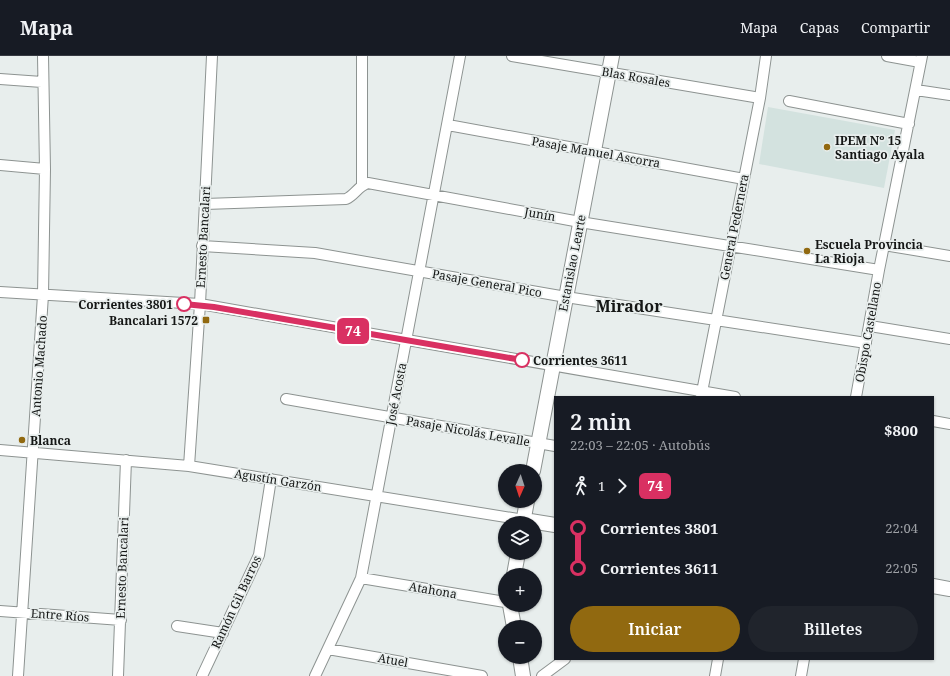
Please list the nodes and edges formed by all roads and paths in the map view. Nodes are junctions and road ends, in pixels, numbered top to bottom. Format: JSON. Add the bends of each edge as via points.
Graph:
{"nodes":[{"id":1,"x":43,"y":56,"type":"edge"},
{"id":2,"x":212,"y":56,"type":"edge"},
{"id":3,"x":362,"y":56,"type":"edge"},
{"id":4,"x":460,"y":56,"type":"edge"},
{"id":5,"x":512,"y":56,"type":"edge"},
{"id":6,"x":612,"y":56,"type":"edge"},
{"id":7,"x":766,"y":56,"type":"edge"},
{"id":8,"x":887,"y":56,"type":"edge"},
{"id":9,"x":921,"y":59,"type":"edge"},
{"id":10,"x":609,"y":73,"type":"junction"},
{"id":11,"x":0,"y":79,"type":"edge"},
{"id":12,"x":42,"y":82,"type":"junction"},
{"id":13,"x":916,"y":90,"type":"junction"},
{"id":14,"x":950,"y":95,"type":"edge"},
{"id":15,"x":760,"y":98,"type":"junction"},
{"id":16,"x":789,"y":101,"type":"dead end"},
{"id":17,"x":909,"y":124,"type":"junction"},
{"id":18,"x":448,"y":125,"type":"junction"},
{"id":19,"x":593,"y":152,"type":"junction"},
{"id":20,"x":0,"y":165,"type":"edge"},
{"id":21,"x":46,"y":169,"type":"junction"},
{"id":22,"x":744,"y":179,"type":"junction"},
{"id":23,"x":362,"y":185,"type":"junction"},
{"id":24,"x":434,"y":195,"type":"junction"},
{"id":25,"x":205,"y":204,"type":"junction"},
{"id":26,"x":580,"y":222,"type":"junction"},
{"id":27,"x":884,"y":245,"type":"junction"},
{"id":28,"x":202,"y":246,"type":"junction"},
{"id":29,"x":731,"y":246,"type":"junction"},
{"id":30,"x":950,"y":256,"type":"edge"},
{"id":31,"x":879,"y":270,"type":"junction"},
{"id":32,"x":420,"y":271,"type":"junction"},
{"id":33,"x":0,"y":292,"type":"edge"},
{"id":34,"x":43,"y":295,"type":"junction"},
{"id":35,"x":566,"y":297,"type":"junction"},
{"id":36,"x":200,"y":304,"type":"junction"},
{"id":37,"x":716,"y":320,"type":"junction"},
{"id":38,"x":870,"y":326,"type":"junction"},
{"id":39,"x":950,"y":339,"type":"edge"},
{"id":40,"x":406,"y":341,"type":"junction"},
{"id":41,"x":866,"y":343,"type":"junction"},
{"id":42,"x":553,"y":365,"type":"junction"},
{"id":43,"x":701,"y":394,"type":"edge"},
{"id":44,"x":724,"y":396,"type":"edge"},
{"id":45,"x":856,"y":396,"type":"edge"},
{"id":46,"x":286,"y":399,"type":"dead end"},
{"id":47,"x":392,"y":417,"type":"junction"},
{"id":48,"x":934,"y":421,"type":"edge"},
{"id":49,"x":950,"y":424,"type":"edge"},
{"id":50,"x":538,"y":444,"type":"junction"},
{"id":51,"x":554,"y":446,"type":"edge"},
{"id":52,"x":0,"y":450,"type":"edge"},
{"id":53,"x":33,"y":453,"type":"junction"},
{"id":54,"x":126,"y":460,"type":"junction"},
{"id":55,"x":534,"y":464,"type":"edge"},
{"id":56,"x":189,"y":466,"type":"junction"},
{"id":57,"x":271,"y":479,"type":"junction"},
{"id":58,"x":376,"y":496,"type":"junction"},
{"id":59,"x":498,"y":517,"type":"edge"},
{"id":60,"x":542,"y":523,"type":"edge"},
{"id":61,"x":554,"y":525,"type":"edge"},
{"id":62,"x":362,"y":578,"type":"junction"},
{"id":63,"x":934,"y":586,"type":"edge"},
{"id":64,"x":950,"y":589,"type":"edge"},
{"id":65,"x":498,"y":601,"type":"edge"},
{"id":66,"x":0,"y":611,"type":"edge"},
{"id":67,"x":23,"y":612,"type":"junction"},
{"id":68,"x":121,"y":620,"type":"junction"},
{"id":69,"x":177,"y":626,"type":"dead end"},
{"id":70,"x":223,"y":633,"type":"junction"},
{"id":71,"x":328,"y":649,"type":"junction"},
{"id":72,"x":564,"y":660,"type":"edge"},
{"id":73,"x":718,"y":660,"type":"edge"},
{"id":74,"x":804,"y":660,"type":"edge"},
{"id":75,"x":521,"y":664,"type":"edge"},
{"id":76,"x":18,"y":676,"type":"edge"},
{"id":77,"x":118,"y":676,"type":"edge"},
{"id":78,"x":202,"y":676,"type":"edge"},
{"id":79,"x":315,"y":676,"type":"edge"},
{"id":80,"x":482,"y":676,"type":"edge"},
{"id":81,"x":523,"y":676,"type":"edge"},
{"id":82,"x":542,"y":676,"type":"edge"},
{"id":83,"x":715,"y":676,"type":"edge"},
{"id":84,"x":801,"y":676,"type":"edge"}],
"edges":[{"from":1,"to":12,"type":"street","name":"Antonio Machado"},
{"from":2,"to":25,"type":"street","name":"Ernesto Bancalari"},
{"from":3,"to":23,"type":"street"},
{"from":4,"to":18,"type":"street","name":"José Acosta"},
{"from":5,"to":10,"type":"street","name":"Blas Rosales"},
{"from":6,"to":10,"type":"main road","name":"Estanislao Learte"},
{"from":7,"to":15,"type":"street","name":"General Pedernera"},
{"from":8,"to":9,"type":"street"},
{"from":9,"to":13,"type":"street","name":"Obispo Castellano"},
{"from":10,"to":15,"type":"street","name":"Blas Rosales"},
{"from":10,"to":19,"type":"main road","name":"Estanislao Learte"},
{"from":11,"to":12,"type":"street"},
{"from":12,"to":21,"type":"street","name":"Antonio Machado"},
{"from":13,"to":14,"type":"street"},
{"from":13,"to":17,"type":"street","name":"Obispo Castellano"},
{"from":15,"to":22,"type":"street","name":"General Pedernera"},
{"from":16,"to":17,"type":"street"},
{"from":17,"to":27,"type":"street","name":"Obispo Castellano"},
{"from":18,"to":19,"type":"street","name":"Pasaje Manuel Ascorra"},
{"from":18,"to":24,"type":"street","name":"José Acosta"},
{"from":19,"to":22,"type":"street","name":"Pasaje Manuel Ascorra"},
{"from":19,"to":26,"type":"main road","name":"Estanislao Learte"},
{"from":20,"to":21,"type":"street"},
{"from":21,"to":34,"type":"street","name":"Antonio Machado"},
{"from":22,"to":29,"type":"street","name":"General Pedernera"},
{"from":23,"to":24,"type":"street","name":"Junín","via":[[374,184]]},
{"from":23,"to":25,"type":"street","via":[[346,199]]},
{"from":24,"to":26,"type":"street","name":"Junín"},
{"from":24,"to":32,"type":"street","name":"José Acosta"},
{"from":25,"to":28,"type":"street","name":"Ernesto Bancalari"},
{"from":26,"to":29,"type":"street","name":"Junín"},
{"from":26,"to":35,"type":"main road","name":"Estanislao Learte"},
{"from":27,"to":30,"type":"street"},
{"from":27,"to":31,"type":"street","name":"Obispo Castellano"},
{"from":28,"to":32,"type":"street","name":"Pasaje General Pico","via":[[315,253]]},
{"from":28,"to":36,"type":"street","name":"Ernesto Bancalari"},
{"from":29,"to":31,"type":"street","name":"Junín"},
{"from":29,"to":37,"type":"street","name":"General Pedernera"},
{"from":31,"to":38,"type":"street","name":"Obispo Castellano"},
{"from":32,"to":35,"type":"street","name":"Pasaje General Pico"},
{"from":32,"to":40,"type":"street","name":"José Acosta"},
{"from":33,"to":34,"type":"street"},
{"from":34,"to":36,"type":"street"},
{"from":34,"to":53,"type":"street","name":"Antonio Machado"},
{"from":35,"to":37,"type":"street","name":"Pasaje General Pico"},
{"from":35,"to":42,"type":"main road","name":"Estanislao Learte"},
{"from":36,"to":40,"type":"street"},
{"from":36,"to":56,"type":"street","name":"Ernesto Bancalari"},
{"from":37,"to":41,"type":"street","name":"Pasaje General Pico"},
{"from":37,"to":43,"type":"street","name":"General Pedernera"},
{"from":38,"to":39,"type":"street"},
{"from":38,"to":41,"type":"street","name":"Obispo Castellano"},
{"from":40,"to":42,"type":"street"},
{"from":40,"to":47,"type":"street","name":"José Acosta"},
{"from":41,"to":45,"type":"street","name":"Obispo Castellano"},
{"from":42,"to":43,"type":"street"},
{"from":42,"to":50,"type":"main road","name":"Estanislao Learte"},
{"from":43,"to":44,"type":"street"},
{"from":46,"to":47,"type":"street","name":"Pasaje Nicolás Levalle"},
{"from":47,"to":50,"type":"street","name":"Pasaje Nicolás Levalle"},
{"from":47,"to":58,"type":"street","name":"José Acosta"},
{"from":48,"to":49,"type":"street"},
{"from":50,"to":51,"type":"street","name":"Pasaje Nicolás Levalle"},
{"from":50,"to":55,"type":"main road","name":"Estanislao Learte"},
{"from":52,"to":53,"type":"street","name":"Agustín Garzón"},
{"from":53,"to":54,"type":"street","name":"Agustín Garzón"},
{"from":53,"to":67,"type":"street","name":"Antonio Machado"},
{"from":54,"to":56,"type":"street","name":"Agustín Garzón"},
{"from":54,"to":68,"type":"street","name":"Ernesto Bancalari"},
{"from":56,"to":57,"type":"street","name":"Agustín Garzón"},
{"from":57,"to":58,"type":"street","name":"Agustín Garzón"},
{"from":57,"to":70,"type":"street","name":"Ramón Gil Barros","via":[[260,555]]},
{"from":58,"to":59,"type":"street","name":"Agustín Garzón"},
{"from":58,"to":62,"type":"street","name":"José Acosta"},
{"from":60,"to":61,"type":"main road","name":"Agustín Garzón"},
{"from":62,"to":65,"type":"street","name":"Atahona"},
{"from":62,"to":71,"type":"street","name":"José Acosta"},
{"from":63,"to":64,"type":"main road"},
{"from":66,"to":67,"type":"street","name":"Entre Ríos"},
{"from":67,"to":68,"type":"street","name":"Entre Ríos"},
{"from":67,"to":76,"type":"street","name":"Antonio Machado"},
{"from":68,"to":77,"type":"street","name":"Ernesto Bancalari"},
{"from":69,"to":70,"type":"street"},
{"from":70,"to":78,"type":"street","name":"Ramón Gil Barros"},
{"from":71,"to":79,"type":"street","name":"José Acosta"},
{"from":71,"to":80,"type":"street","name":"Atuel"},
{"from":72,"to":82,"type":"street"},
{"from":73,"to":83,"type":"street"},
{"from":74,"to":84,"type":"street"},
{"from":75,"to":81,"type":"main road"}]}
